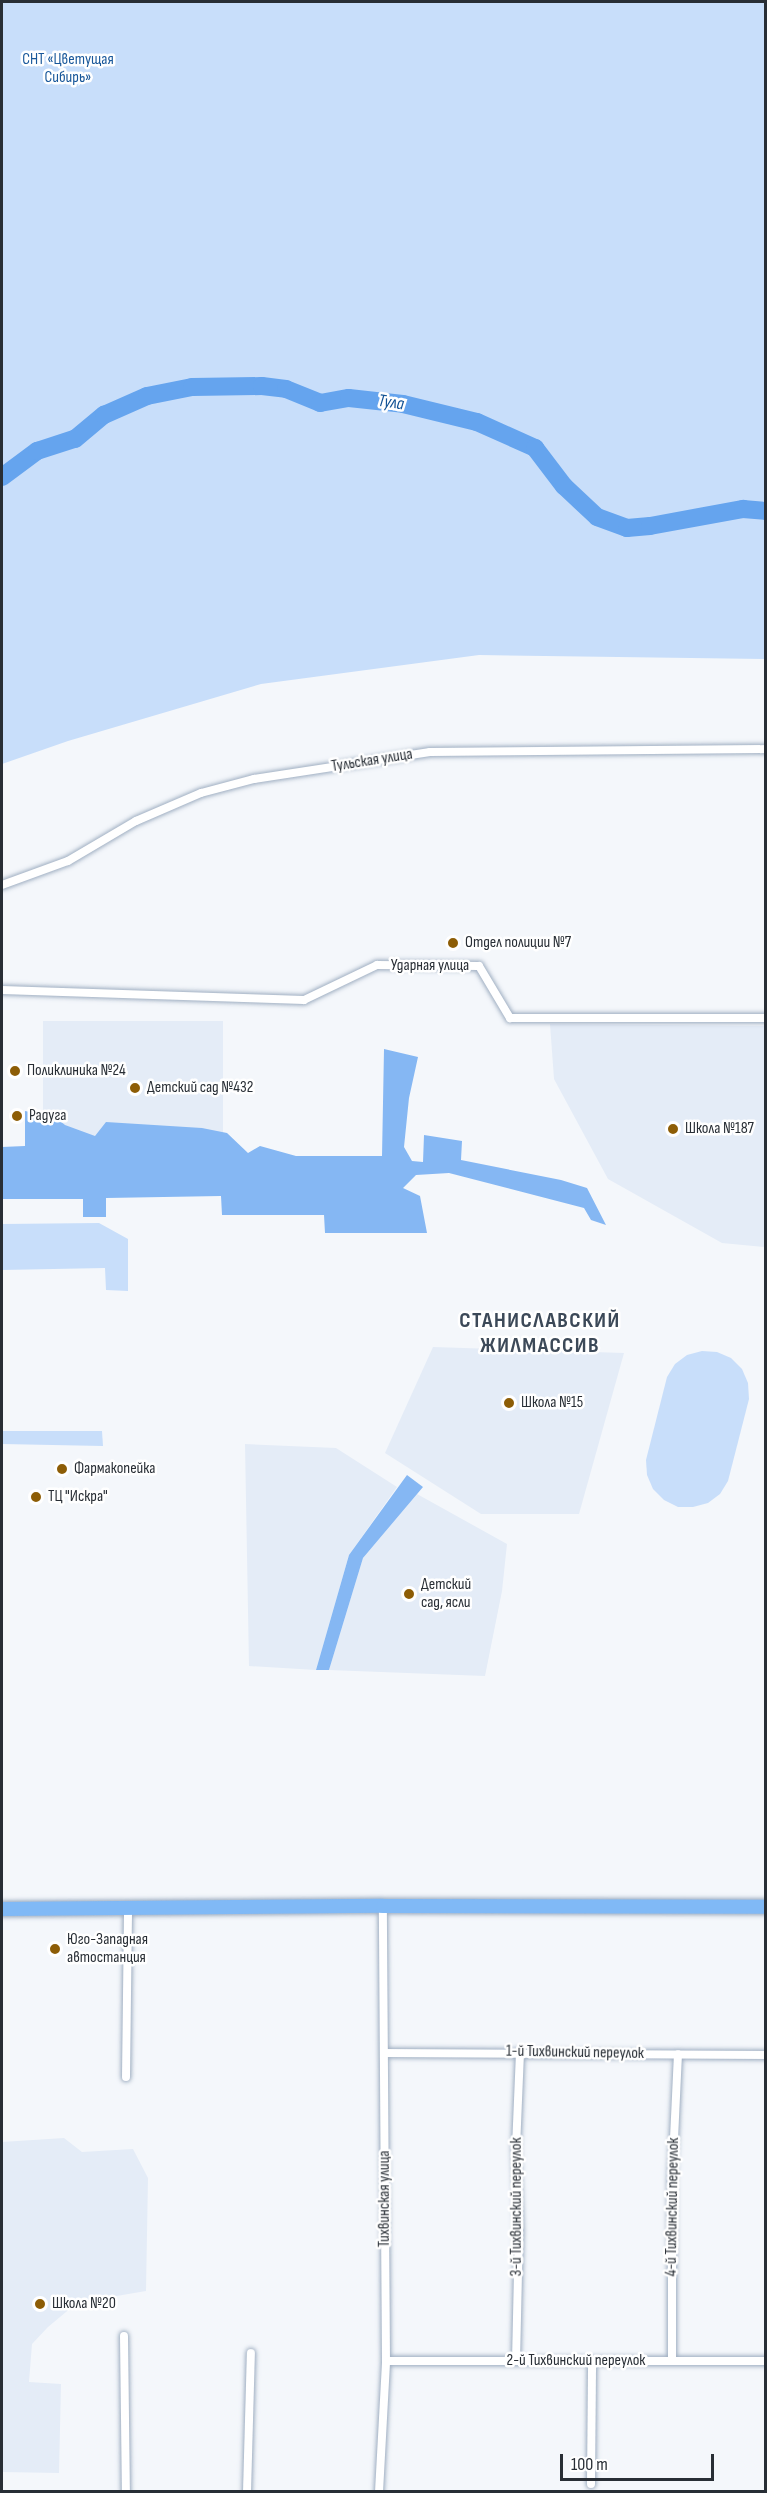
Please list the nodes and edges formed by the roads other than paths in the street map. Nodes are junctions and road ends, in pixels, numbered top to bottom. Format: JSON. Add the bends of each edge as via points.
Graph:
{"nodes":[{"id":1,"x":765,"y":749,"type":"edge"},
{"id":2,"x":2,"y":885,"type":"edge"},
{"id":3,"x":2,"y":990,"type":"edge"},
{"id":4,"x":765,"y":1018,"type":"edge"},
{"id":5,"x":383,"y":1906,"type":"junction"},
{"id":6,"x":765,"y":1907,"type":"edge"},
{"id":7,"x":128,"y":1908,"type":"junction"},
{"id":8,"x":2,"y":1909,"type":"edge"},
{"id":9,"x":520,"y":2052,"type":"junction"},
{"id":10,"x":384,"y":2053,"type":"junction"},
{"id":11,"x":678,"y":2054,"type":"junction"},
{"id":12,"x":765,"y":2055,"type":"edge"},
{"id":13,"x":126,"y":2077,"type":"dead end"},
{"id":14,"x":124,"y":2336,"type":"dead end"},
{"id":15,"x":251,"y":2353,"type":"dead end"},
{"id":16,"x":672,"y":2359,"type":"junction"},
{"id":17,"x":386,"y":2361,"type":"junction"},
{"id":18,"x":516,"y":2361,"type":"junction"},
{"id":19,"x":765,"y":2361,"type":"edge"},
{"id":20,"x":592,"y":2362,"type":"junction"},
{"id":21,"x":591,"y":2484,"type":"dead end"},
{"id":22,"x":126,"y":2492,"type":"edge"},
{"id":23,"x":247,"y":2492,"type":"edge"},
{"id":24,"x":379,"y":2492,"type":"edge"}],
"edges":[{"from":1,"to":2,"type":"street","name":"Тульская улица","via":[[430,752],[254,779],[201,793],[136,821],[68,861]]},
{"from":3,"to":4,"type":"street","name":"Ударная улица","via":[[304,1000],[377,965],[479,966],[510,1018]]},
{"from":5,"to":6,"type":"main road"},
{"from":5,"to":7,"type":"main road"},
{"from":5,"to":10,"type":"street","name":"Тихвинская улица"},
{"from":7,"to":8,"type":"main road"},
{"from":7,"to":13,"type":"street"},
{"from":9,"to":10,"type":"street","name":"1-й Тихвинский переулок"},
{"from":9,"to":11,"type":"street","name":"1-й Тихвинский переулок"},
{"from":9,"to":18,"type":"street","name":"3-й Тихвинский переулок"},
{"from":10,"to":17,"type":"street","name":"Тихвинская улица"},
{"from":11,"to":12,"type":"street","name":"1-й Тихвинский переулок"},
{"from":11,"to":16,"type":"street","name":"4-й Тихвинский переулок","via":[[672,2181]]},
{"from":14,"to":22,"type":"street"},
{"from":15,"to":23,"type":"street"},
{"from":16,"to":19,"type":"street","name":"2-й Тихвинский переулок"},
{"from":16,"to":20,"type":"street","name":"2-й Тихвинский переулок"},
{"from":17,"to":18,"type":"street","name":"2-й Тихвинский переулок"},
{"from":17,"to":24,"type":"street","name":"Тихвинская улица"},
{"from":18,"to":20,"type":"street","name":"2-й Тихвинский переулок"},
{"from":20,"to":21,"type":"street"}]}
